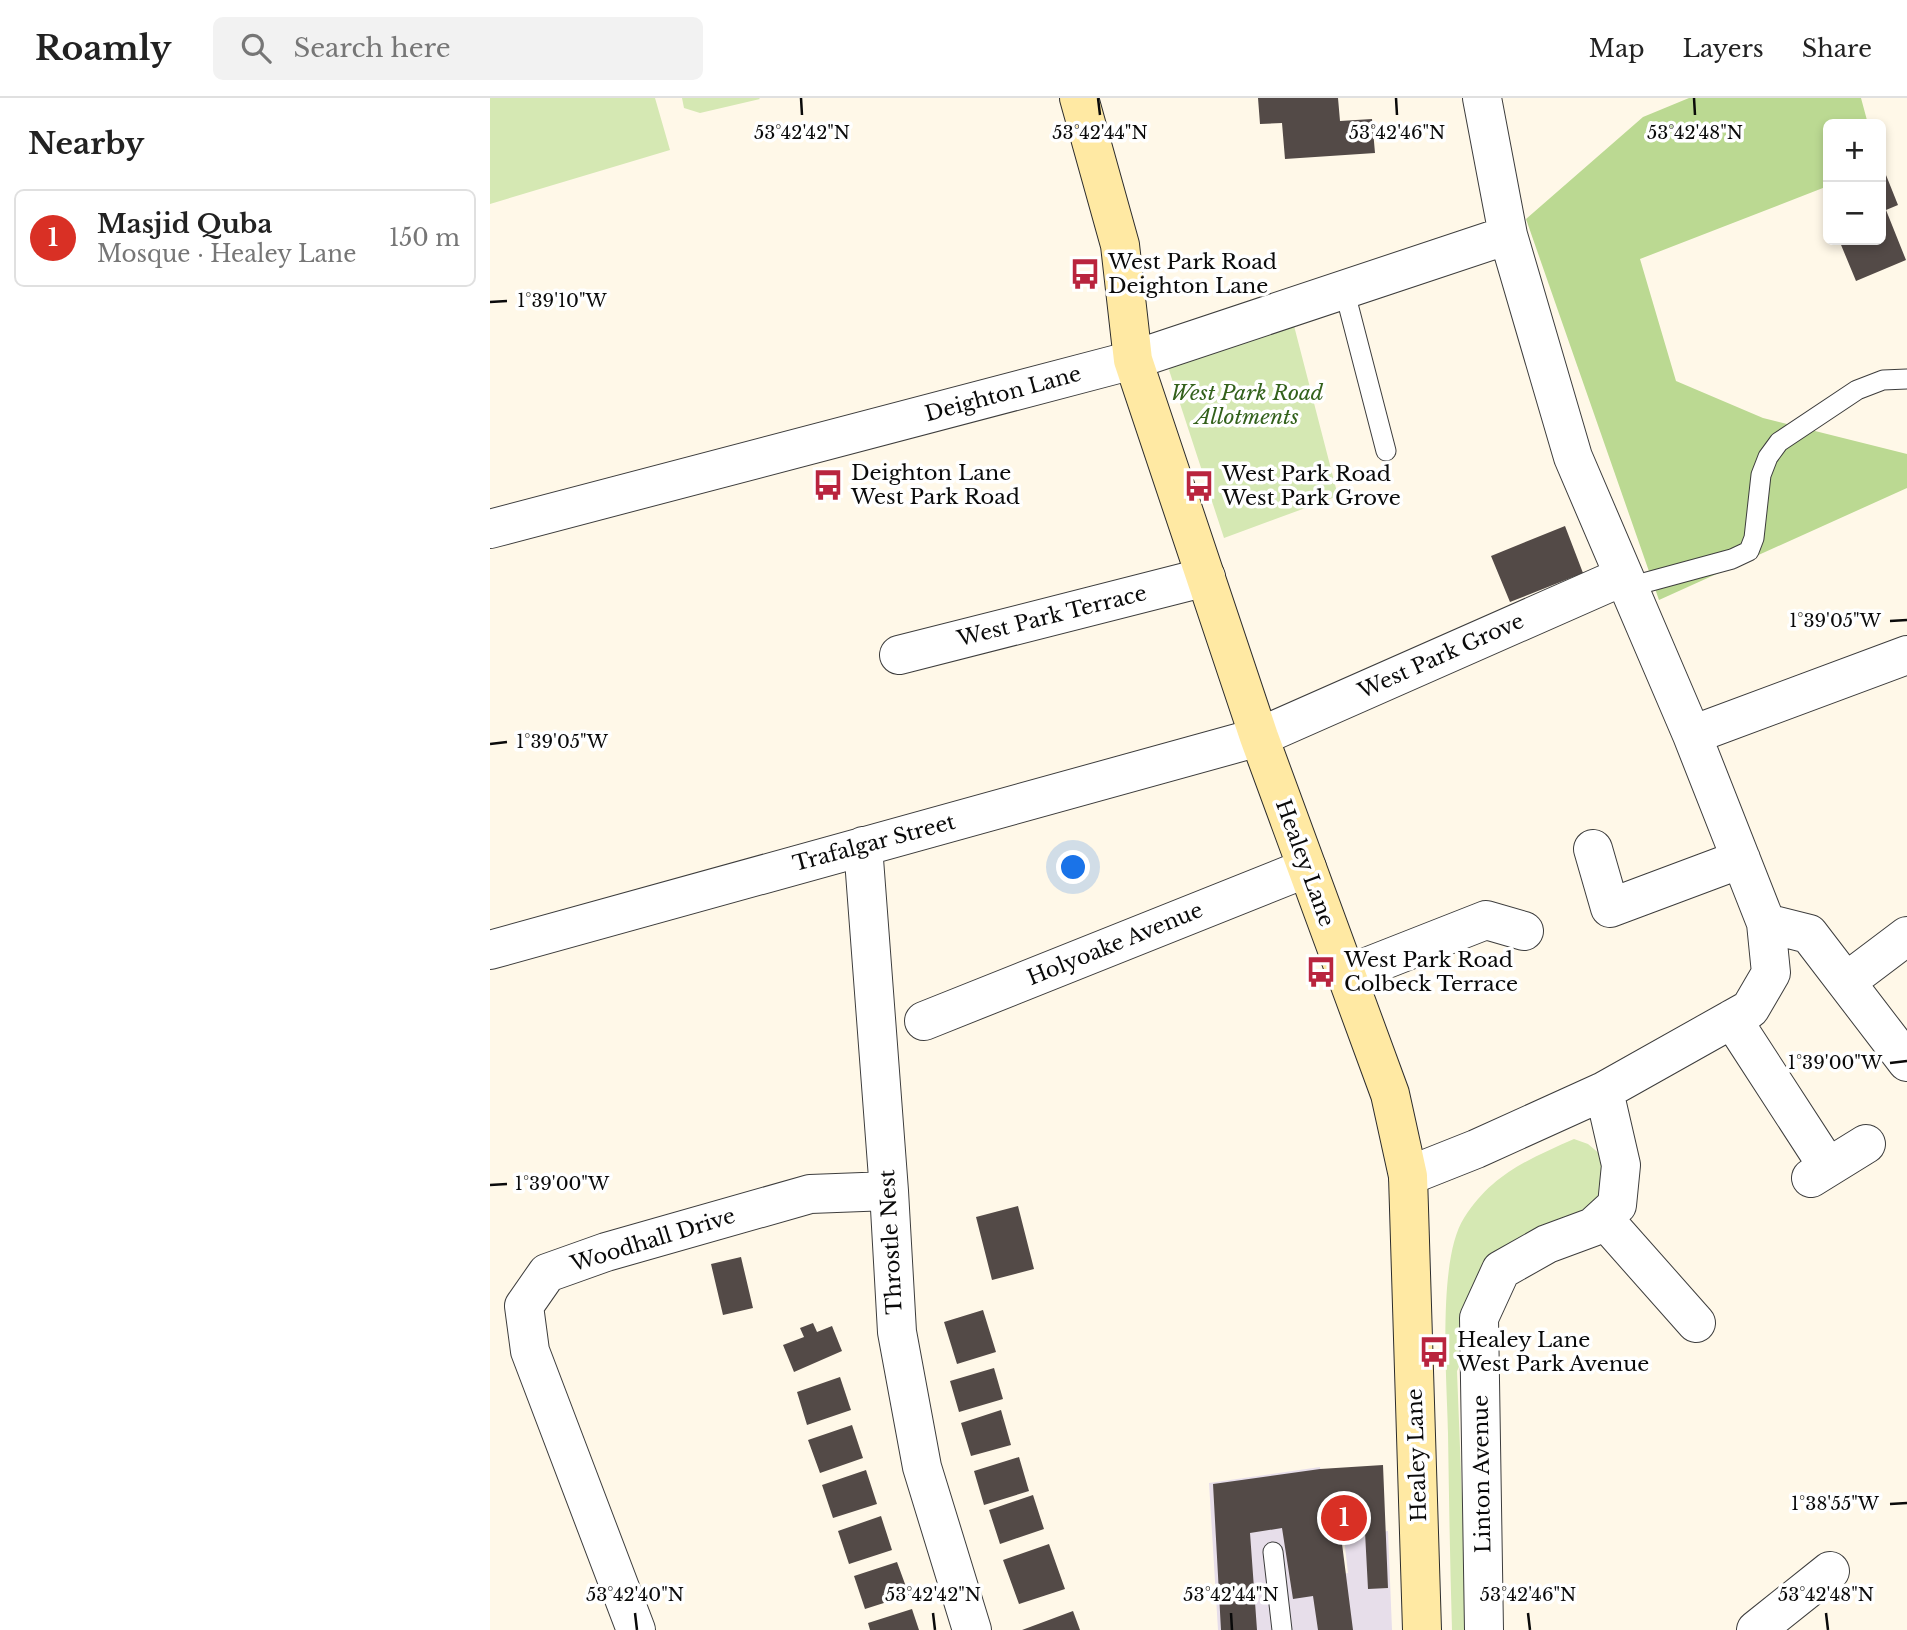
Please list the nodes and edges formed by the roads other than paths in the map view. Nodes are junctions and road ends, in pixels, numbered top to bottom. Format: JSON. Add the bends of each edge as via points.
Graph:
{"nodes":[{"id":1,"x":1079,"y":98,"type":"edge"},
{"id":2,"x":1482,"y":98,"type":"edge"},
{"id":3,"x":1508,"y":235,"type":"junction"},
{"id":4,"x":1344,"y":289,"type":"junction"},
{"id":5,"x":1133,"y":360,"type":"junction"},
{"id":6,"x":1907,"y":379,"type":"edge"},
{"id":7,"x":1386,"y":451,"type":"dead end"},
{"id":8,"x":490,"y":530,"type":"edge"},
{"id":9,"x":1206,"y":577,"type":"junction"},
{"id":10,"x":1626,"y":581,"type":"junction"},
{"id":11,"x":899,"y":655,"type":"dead end"},
{"id":12,"x":1907,"y":655,"type":"edge"},
{"id":13,"x":1692,"y":735,"type":"junction"},
{"id":14,"x":1259,"y":737,"type":"junction"},
{"id":15,"x":863,"y":846,"type":"junction"},
{"id":16,"x":1592,"y":849,"type":"dead end"},
{"id":17,"x":1741,"y":859,"type":"junction"},
{"id":18,"x":1307,"y":868,"type":"junction"},
{"id":19,"x":1766,"y":922,"type":"junction"},
{"id":20,"x":1524,"y":931,"type":"dead end"},
{"id":21,"x":1907,"y":936,"type":"edge"},
{"id":22,"x":490,"y":950,"type":"edge"},
{"id":23,"x":1346,"y":975,"type":"junction"},
{"id":24,"x":1846,"y":982,"type":"junction"},
{"id":25,"x":1732,"y":1019,"type":"junction"},
{"id":26,"x":924,"y":1021,"type":"dead end"},
{"id":27,"x":1907,"y":1062,"type":"edge"},
{"id":28,"x":1605,"y":1090,"type":"junction"},
{"id":29,"x":1866,"y":1144,"type":"dead end"},
{"id":30,"x":1408,"y":1176,"type":"junction"},
{"id":31,"x":889,"y":1191,"type":"junction"},
{"id":32,"x":1603,"y":1218,"type":"junction"},
{"id":33,"x":1696,"y":1323,"type":"dead end"},
{"id":34,"x":1273,"y":1552,"type":"dead end"},
{"id":35,"x":1830,"y":1572,"type":"dead end"},
{"id":36,"x":636,"y":1630,"type":"edge"},
{"id":37,"x":972,"y":1630,"type":"edge"},
{"id":38,"x":1283,"y":1630,"type":"edge"},
{"id":39,"x":1422,"y":1630,"type":"edge"},
{"id":40,"x":1485,"y":1630,"type":"edge"},
{"id":41,"x":1756,"y":1630,"type":"edge"}],
"edges":[{"from":1,"to":5,"type":"main road","name":"Healey Lane","via":[[1120,245]]},
{"from":2,"to":3,"type":"street"},
{"from":3,"to":4,"type":"street","name":"Deighton Lane"},
{"from":3,"to":10,"type":"street","via":[[1573,457]]},
{"from":4,"to":5,"type":"street","name":"Deighton Lane"},
{"from":4,"to":7,"type":"lane"},
{"from":5,"to":8,"type":"street","name":"Deighton Lane"},
{"from":5,"to":9,"type":"main road","name":"Healey Lane"},
{"from":6,"to":10,"type":"lane","via":[[1883,380],[1857,390],[1779,442],[1761,475],[1749,551],[1732,559]]},
{"from":9,"to":11,"type":"street","name":"West Park Terrace"},
{"from":9,"to":14,"type":"main road","name":"Healey Lane"},
{"from":10,"to":13,"type":"street"},
{"from":10,"to":14,"type":"street","name":"West Park Grove"},
{"from":12,"to":13,"type":"street"},
{"from":13,"to":17,"type":"street"},
{"from":14,"to":15,"type":"street","name":"Trafalgar Street"},
{"from":14,"to":18,"type":"main road","name":"Healey Lane"},
{"from":15,"to":22,"type":"street","name":"Trafalgar Street"},
{"from":15,"to":31,"type":"street","name":"Throstle Nest"},
{"from":16,"to":17,"type":"street","via":[[1610,908]]},
{"from":17,"to":19,"type":"street"},
{"from":18,"to":23,"type":"main road","name":"Healey Lane"},
{"from":18,"to":26,"type":"street","name":"Holyoake Avenue"},
{"from":19,"to":24,"type":"street","via":[[1809,934]]},
{"from":19,"to":25,"type":"street","via":[[1771,973],[1750,1009]]},
{"from":20,"to":23,"type":"street","via":[[1486,920]]},
{"from":21,"to":24,"type":"street"},
{"from":23,"to":30,"type":"main road","name":"Healey Lane","via":[[1390,1094]]},
{"from":24,"to":27,"type":"street"},
{"from":25,"to":28,"type":"street"},
{"from":25,"to":29,"type":"street","via":[[1820,1172]]},
{"from":28,"to":30,"type":"street"},
{"from":28,"to":32,"type":"street","via":[[1621,1165],[1617,1205]]},
{"from":30,"to":39,"type":"main road","name":"Healey Lane"},
{"from":31,"to":36,"type":"street","name":"Woodhall Drive","via":[[810,1194],[606,1252],[547,1273],[524,1306],[530,1351]]},
{"from":31,"to":37,"type":"street","name":"Throstle Nest","via":[[897,1332],[922,1467]]},
{"from":32,"to":33,"type":"street"},
{"from":32,"to":40,"type":"street","name":"Linton Avenue","via":[[1501,1270],[1479,1318]]},
{"from":34,"to":38,"type":"lane"},
{"from":35,"to":41,"type":"street"}]}
